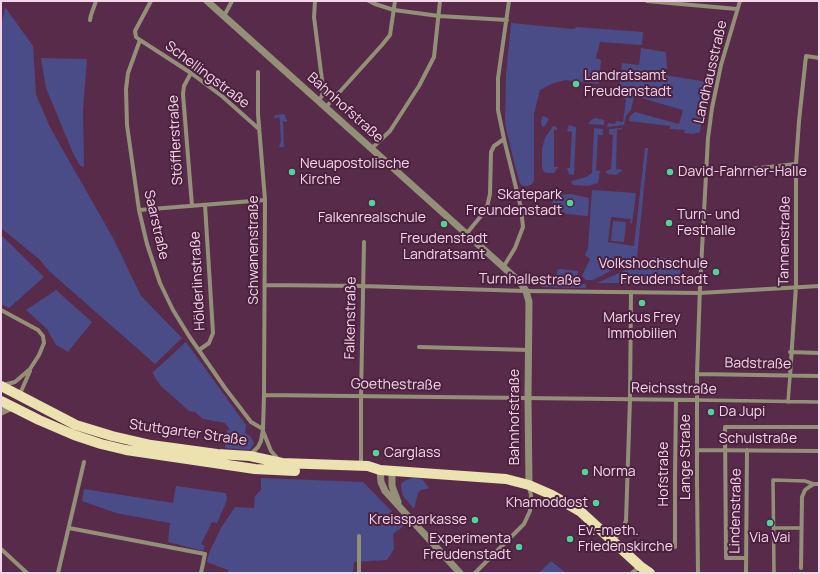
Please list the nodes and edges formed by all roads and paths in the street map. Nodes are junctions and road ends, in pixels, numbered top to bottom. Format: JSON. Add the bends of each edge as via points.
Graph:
{"nodes":[{"id":1,"x":96,"y":1,"type":"edge"},
{"id":2,"x":151,"y":1,"type":"edge"},
{"id":3,"x":207,"y":1,"type":"edge"},
{"id":4,"x":232,"y":1,"type":"edge"},
{"id":5,"x":315,"y":1,"type":"edge"},
{"id":6,"x":369,"y":1,"type":"edge"},
{"id":7,"x":394,"y":1,"type":"edge"},
{"id":8,"x":440,"y":1,"type":"edge"},
{"id":9,"x":509,"y":1,"type":"edge"},
{"id":10,"x":647,"y":1,"type":"edge"},
{"id":11,"x":740,"y":1,"type":"edge"},
{"id":12,"x":737,"y":9,"type":"junction"},
{"id":13,"x":394,"y":10,"type":"junction"},
{"id":14,"x":224,"y":16,"type":"junction"},
{"id":15,"x":439,"y":16,"type":"junction"},
{"id":16,"x":90,"y":20,"type":"dead end"},
{"id":17,"x":507,"y":20,"type":"junction"},
{"id":18,"x":140,"y":40,"type":"junction"},
{"id":19,"x":819,"y":58,"type":"edge"},
{"id":20,"x":258,"y":72,"type":"dead end"},
{"id":21,"x":191,"y":73,"type":"junction"},
{"id":22,"x":318,"y":101,"type":"junction"},
{"id":23,"x":326,"y":108,"type":"junction"},
{"id":24,"x":259,"y":129,"type":"junction"},
{"id":25,"x":504,"y":139,"type":"junction"},
{"id":26,"x":371,"y":149,"type":"junction"},
{"id":27,"x":796,"y":164,"type":"junction"},
{"id":28,"x":742,"y":170,"type":"dead end"},
{"id":29,"x":265,"y":200,"type":"junction"},
{"id":30,"x":205,"y":205,"type":"junction"},
{"id":31,"x":192,"y":206,"type":"junction"},
{"id":32,"x":139,"y":210,"type":"junction"},
{"id":33,"x":466,"y":233,"type":"junction"},
{"id":34,"x":364,"y":242,"type":"dead end"},
{"id":35,"x":504,"y":266,"type":"junction"},
{"id":36,"x":265,"y":285,"type":"junction"},
{"id":37,"x":362,"y":286,"type":"junction"},
{"id":38,"x":796,"y":286,"type":"junction"},
{"id":39,"x":819,"y":286,"type":"edge"},
{"id":40,"x":526,"y":291,"type":"junction"},
{"id":41,"x":631,"y":292,"type":"junction"},
{"id":42,"x":700,"y":293,"type":"junction"},
{"id":43,"x":1,"y":310,"type":"edge"},
{"id":44,"x":419,"y":348,"type":"dead end"},
{"id":45,"x":199,"y":350,"type":"junction"},
{"id":46,"x":529,"y":350,"type":"junction"},
{"id":47,"x":790,"y":352,"type":"junction"},
{"id":48,"x":819,"y":353,"type":"edge"},
{"id":49,"x":30,"y":370,"type":"junction"},
{"id":50,"x":698,"y":374,"type":"junction"},
{"id":51,"x":790,"y":376,"type":"junction"},
{"id":52,"x":819,"y":376,"type":"edge"},
{"id":53,"x":1,"y":386,"type":"edge"},
{"id":54,"x":264,"y":395,"type":"junction"},
{"id":55,"x":18,"y":396,"type":"junction"},
{"id":56,"x":361,"y":396,"type":"junction"},
{"id":57,"x":528,"y":398,"type":"junction"},
{"id":58,"x":630,"y":399,"type":"junction"},
{"id":59,"x":676,"y":400,"type":"junction"},
{"id":60,"x":697,"y":400,"type":"junction"},
{"id":61,"x":1,"y":401,"type":"edge"},
{"id":62,"x":788,"y":402,"type":"junction"},
{"id":63,"x":819,"y":402,"type":"edge"},
{"id":64,"x":12,"y":407,"type":"junction"},
{"id":65,"x":1,"y":412,"type":"edge"},
{"id":66,"x":819,"y":427,"type":"edge"},
{"id":67,"x":263,"y":429,"type":"junction"},
{"id":68,"x":697,"y":450,"type":"junction"},
{"id":69,"x":724,"y":450,"type":"junction"},
{"id":70,"x":747,"y":450,"type":"junction"},
{"id":71,"x":819,"y":451,"type":"edge"},
{"id":72,"x":250,"y":456,"type":"junction"},
{"id":73,"x":84,"y":462,"type":"dead end"},
{"id":74,"x":282,"y":463,"type":"junction"},
{"id":75,"x":361,"y":466,"type":"junction"},
{"id":76,"x":255,"y":469,"type":"junction"},
{"id":77,"x":380,"y":470,"type":"junction"},
{"id":78,"x":392,"y":470,"type":"junction"},
{"id":79,"x":814,"y":484,"type":"junction"},
{"id":80,"x":819,"y":484,"type":"edge"},
{"id":81,"x":529,"y":485,"type":"junction"},
{"id":82,"x":400,"y":506,"type":"junction"},
{"id":83,"x":69,"y":528,"type":"junction"},
{"id":84,"x":774,"y":528,"type":"junction"},
{"id":85,"x":801,"y":528,"type":"junction"},
{"id":86,"x":359,"y":536,"type":"dead end"},
{"id":87,"x":613,"y":541,"type":"junction"},
{"id":88,"x":675,"y":547,"type":"dead end"},
{"id":89,"x":1,"y":549,"type":"edge"},
{"id":90,"x":746,"y":558,"type":"junction"},
{"id":91,"x":640,"y":566,"type":"junction"},
{"id":92,"x":801,"y":568,"type":"dead end"},
{"id":93,"x":27,"y":573,"type":"edge"},
{"id":94,"x":58,"y":573,"type":"edge"},
{"id":95,"x":201,"y":573,"type":"edge"},
{"id":96,"x":359,"y":573,"type":"edge"},
{"id":97,"x":460,"y":573,"type":"edge"},
{"id":98,"x":475,"y":573,"type":"edge"},
{"id":99,"x":632,"y":573,"type":"edge"},
{"id":100,"x":650,"y":573,"type":"edge"},
{"id":101,"x":698,"y":573,"type":"edge"},
{"id":102,"x":746,"y":573,"type":"edge"},
{"id":103,"x":774,"y":573,"type":"edge"}],
"edges":[{"from":1,"to":16,"type":"street"},
{"from":2,"to":18,"type":"street","name":"Saarstraße","via":[[135,31],[136,37]]},
{"from":3,"to":14,"type":"street","name":"Bahnhofstraße"},
{"from":4,"to":14,"type":"street"},
{"from":5,"to":22,"type":"street","via":[[314,17],[323,88]]},
{"from":6,"to":13,"type":"street"},
{"from":7,"to":13,"type":"street"},
{"from":8,"to":15,"type":"street"},
{"from":9,"to":17,"type":"street"},
{"from":10,"to":12,"type":"street"},
{"from":11,"to":12,"type":"street","name":"Landhausstraße"},
{"from":12,"to":42,"type":"street","name":"Landhausstraße","via":[[712,108]]},
{"from":13,"to":15,"type":"street"},
{"from":13,"to":23,"type":"street","via":[[390,35]]},
{"from":14,"to":22,"type":"street","name":"Bahnhofstraße"},
{"from":15,"to":17,"type":"street"},
{"from":15,"to":26,"type":"street","via":[[434,57],[390,131]]},
{"from":17,"to":25,"type":"street","via":[[498,78],[498,110]]},
{"from":18,"to":21,"type":"street","name":"Schellingstraße"},
{"from":18,"to":32,"type":"street","name":"Saarstraße","via":[[128,73],[126,89],[127,125]]},
{"from":19,"to":27,"type":"street","name":"Tannenstraße","via":[[806,56]]},
{"from":20,"to":24,"type":"street","name":"Schwanenstraße"},
{"from":21,"to":24,"type":"street","name":"Schellingstraße"},
{"from":21,"to":31,"type":"street","name":"Stöfflerstraße","via":[[183,94]]},
{"from":22,"to":23,"type":"street","name":"Bahnhofstraße"},
{"from":23,"to":26,"type":"street","name":"Bahnhofstraße"},
{"from":24,"to":29,"type":"street","name":"Schwanenstraße"},
{"from":25,"to":33,"type":"street","via":[[494,146],[491,152],[490,194],[487,207]]},
{"from":25,"to":35,"type":"street","via":[[521,208],[523,227],[515,248]]},
{"from":26,"to":33,"type":"street","name":"Bahnhofstraße"},
{"from":27,"to":28,"type":"street"},
{"from":27,"to":38,"type":"street","name":"Tannenstraße"},
{"from":29,"to":30,"type":"street"},
{"from":29,"to":36,"type":"street","name":"Schwanenstraße"},
{"from":30,"to":31,"type":"street"},
{"from":30,"to":45,"type":"street","name":"Hölderlinstraße","via":[[213,333],[209,343]]},
{"from":31,"to":32,"type":"street"},
{"from":32,"to":45,"type":"street","name":"Saarstraße","via":[[160,283],[173,310]]},
{"from":33,"to":35,"type":"street","name":"Bahnhofstraße"},
{"from":34,"to":37,"type":"street","name":"Falkenstraße"},
{"from":35,"to":40,"type":"street","name":"Bahnhofstraße"},
{"from":36,"to":37,"type":"street","name":"Turnhallestraße"},
{"from":36,"to":54,"type":"street","name":"Schwanenstraße"},
{"from":37,"to":40,"type":"street","name":"Turnhallestraße"},
{"from":37,"to":56,"type":"street","name":"Falkenstraße"},
{"from":38,"to":39,"type":"street","name":"Turnhallestraße"},
{"from":38,"to":42,"type":"street","name":"Turnhallestraße"},
{"from":38,"to":47,"type":"street","name":"Tannenstraße"},
{"from":40,"to":41,"type":"street","name":"Turnhallestraße"},
{"from":40,"to":46,"type":"street","name":"Bahnhofstraße","via":[[529,302]]},
{"from":41,"to":42,"type":"street","name":"Turnhallestraße"},
{"from":41,"to":58,"type":"street"},
{"from":42,"to":50,"type":"street","name":"Lange Straße"},
{"from":43,"to":49,"type":"street","via":[[38,330],[43,336],[44,343]]},
{"from":44,"to":46,"type":"street","name":"Bahnhofstraße"},
{"from":45,"to":67,"type":"street","name":"Saarstraße","via":[[251,422]]},
{"from":46,"to":57,"type":"street","name":"Bahnhofstraße"},
{"from":47,"to":48,"type":"street"},
{"from":47,"to":51,"type":"street","name":"Tannenstraße"},
{"from":49,"to":53,"type":"street","via":[[15,382]]},
{"from":49,"to":55,"type":"street"},
{"from":50,"to":51,"type":"street","name":"Badstraße"},
{"from":50,"to":60,"type":"street","name":"Lange Straße"},
{"from":51,"to":52,"type":"street","name":"Badstraße"},
{"from":51,"to":62,"type":"street","name":"Tannenstraße"},
{"from":53,"to":55,"type":"main road","name":"Stuttgarter Straße"},
{"from":54,"to":56,"type":"street","name":"Goethestraße"},
{"from":54,"to":67,"type":"street","name":"Schwanenstraße"},
{"from":55,"to":64,"type":"main road"},
{"from":55,"to":72,"type":"main road","name":"Stuttgarter Straße","via":[[76,425],[112,436],[151,445]]},
{"from":56,"to":57,"type":"street","name":"Goethestraße"},
{"from":56,"to":75,"type":"street","name":"Falkenstraße"},
{"from":57,"to":58,"type":"street","name":"Reichsstraße"},
{"from":57,"to":81,"type":"street","name":"Bahnhofstraße"},
{"from":58,"to":59,"type":"street","name":"Reichsstraße"},
{"from":58,"to":87,"type":"street","via":[[626,521]]},
{"from":59,"to":60,"type":"street","name":"Reichsstraße"},
{"from":59,"to":88,"type":"street","name":"Hofstraße"},
{"from":60,"to":62,"type":"street","name":"Reichsstraße"},
{"from":60,"to":68,"type":"street","name":"Lange Straße"},
{"from":61,"to":64,"type":"main road","name":"Stuttgarter Straße"},
{"from":62,"to":63,"type":"street","name":"Reichsstraße"},
{"from":64,"to":65,"type":"street"},
{"from":64,"to":76,"type":"main road","name":"Stuttgarter Straße","via":[[74,435],[101,444]]},
{"from":66,"to":69,"type":"street","via":[[725,427]]},
{"from":67,"to":72,"type":"street","name":"Schwanenstraße","via":[[261,441]]},
{"from":67,"to":74,"type":"street","name":"Schwanenstraße","via":[[271,452]]},
{"from":68,"to":69,"type":"street","name":"Schulstraße"},
{"from":68,"to":101,"type":"street","name":"Lange Straße"},
{"from":69,"to":70,"type":"street","name":"Schulstraße"},
{"from":69,"to":90,"type":"street","via":[[726,558]]},
{"from":70,"to":71,"type":"street","name":"Schulstraße"},
{"from":70,"to":90,"type":"street","name":"Lindenstraße"},
{"from":72,"to":74,"type":"main road","name":"Stuttgarter Straße"},
{"from":73,"to":83,"type":"street"},
{"from":74,"to":75,"type":"main road","name":"Stuttgarter Straße"},
{"from":74,"to":76,"type":"main road","via":[[259,466]]},
{"from":75,"to":77,"type":"main road","name":"Stuttgarter Straße"},
{"from":76,"to":77,"type":"main road","name":"Stuttgarter Straße","via":[[368,472]]},
{"from":77,"to":78,"type":"main road","name":"Stuttgarter Straße"},
{"from":77,"to":82,"type":"street","via":[[383,487]]},
{"from":78,"to":81,"type":"main road","name":"Stuttgarter Straße","via":[[506,479]]},
{"from":78,"to":82,"type":"street","via":[[392,486]]},
{"from":79,"to":80,"type":"street"},
{"from":79,"to":84,"type":"street","via":[[805,481],[773,480]]},
{"from":79,"to":85,"type":"street","via":[[805,490],[802,497]]},
{"from":81,"to":87,"type":"main road","name":"Stuttgarter Straße","via":[[581,512]]},
{"from":81,"to":98,"type":"street","via":[[530,511],[524,524]]},
{"from":82,"to":97,"type":"street"},
{"from":83,"to":94,"type":"street"},
{"from":83,"to":95,"type":"street","via":[[205,554]]},
{"from":84,"to":85,"type":"street"},
{"from":84,"to":103,"type":"street"},
{"from":85,"to":92,"type":"street"},
{"from":86,"to":96,"type":"street"},
{"from":87,"to":91,"type":"main road","name":"Stuttgarter Straße"},
{"from":89,"to":93,"type":"street"},
{"from":90,"to":102,"type":"street","name":"Lindenstraße"},
{"from":91,"to":99,"type":"street"},
{"from":91,"to":100,"type":"main road","name":"Stuttgarter Straße"}]}
